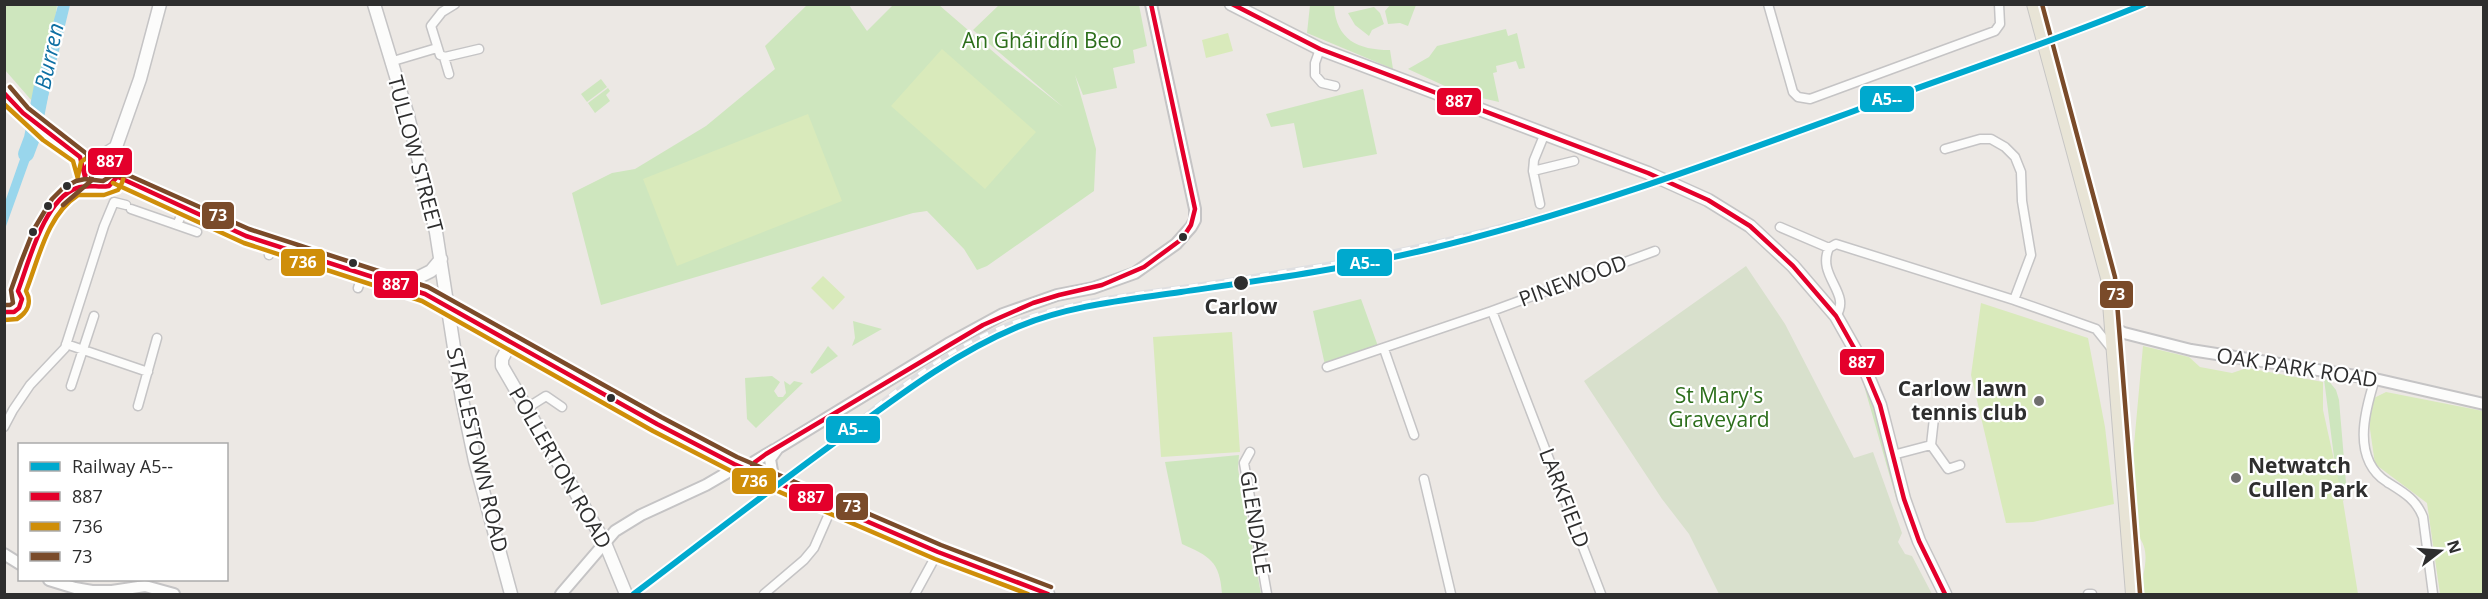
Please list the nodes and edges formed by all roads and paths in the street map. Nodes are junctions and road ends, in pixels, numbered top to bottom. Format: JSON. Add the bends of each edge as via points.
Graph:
{"nodes":[{"id":1,"x":160,"y":4,"type":"edge"},
{"id":2,"x":374,"y":4,"type":"edge"},
{"id":3,"x":455,"y":4,"type":"edge"},
{"id":4,"x":1151,"y":4,"type":"edge"},
{"id":5,"x":1231,"y":4,"type":"edge"},
{"id":6,"x":1768,"y":4,"type":"edge"},
{"id":7,"x":1999,"y":4,"type":"edge"},
{"id":8,"x":2034,"y":4,"type":"edge"},
{"id":9,"x":437,"y":48,"type":"junction"},
{"id":10,"x":479,"y":49,"type":"dead end"},
{"id":11,"x":1320,"y":49,"type":"junction"},
{"id":12,"x":444,"y":57,"type":"junction"},
{"id":13,"x":390,"y":62,"type":"junction"},
{"id":14,"x":449,"y":74,"type":"dead end"},
{"id":15,"x":1335,"y":86,"type":"dead end"},
{"id":16,"x":5,"y":94,"type":"edge"},
{"id":17,"x":1545,"y":134,"type":"junction"},
{"id":18,"x":1945,"y":149,"type":"dead end"},
{"id":19,"x":109,"y":156,"type":"junction"},
{"id":20,"x":1574,"y":161,"type":"dead end"},
{"id":21,"x":85,"y":163,"type":"junction"},
{"id":22,"x":1533,"y":171,"type":"junction"},
{"id":23,"x":118,"y":180,"type":"junction"},
{"id":24,"x":1540,"y":204,"type":"dead end"},
{"id":25,"x":184,"y":209,"type":"junction"},
{"id":26,"x":177,"y":225,"type":"junction"},
{"id":27,"x":1780,"y":227,"type":"dead end"},
{"id":28,"x":197,"y":232,"type":"dead end"},
{"id":29,"x":1829,"y":248,"type":"junction"},
{"id":30,"x":1655,"y":251,"type":"dead end"},
{"id":31,"x":441,"y":259,"type":"junction"},
{"id":32,"x":363,"y":273,"type":"junction"},
{"id":33,"x":401,"y":286,"type":"junction"},
{"id":34,"x":358,"y":288,"type":"dead end"},
{"id":35,"x":2014,"y":300,"type":"junction"},
{"id":36,"x":447,"y":305,"type":"junction"},
{"id":37,"x":1492,"y":311,"type":"junction"},
{"id":38,"x":94,"y":316,"type":"dead end"},
{"id":39,"x":1836,"y":316,"type":"junction"},
{"id":40,"x":2112,"y":323,"type":"junction"},
{"id":41,"x":2096,"y":329,"type":"junction"},
{"id":42,"x":157,"y":339,"type":"dead end"},
{"id":43,"x":511,"y":342,"type":"junction"},
{"id":44,"x":66,"y":344,"type":"junction"},
{"id":45,"x":1384,"y":349,"type":"junction"},
{"id":46,"x":2112,"y":350,"type":"junction"},
{"id":47,"x":82,"y":351,"type":"junction"},
{"id":48,"x":1327,"y":368,"type":"dead end"},
{"id":49,"x":148,"y":372,"type":"junction"},
{"id":50,"x":2375,"y":380,"type":"junction"},
{"id":51,"x":71,"y":386,"type":"dead end"},
{"id":52,"x":2484,"y":404,"type":"edge"},
{"id":53,"x":138,"y":406,"type":"dead end"},
{"id":54,"x":562,"y":407,"type":"dead end"},
{"id":55,"x":527,"y":408,"type":"junction"},
{"id":56,"x":1948,"y":413,"type":"dead end"},
{"id":57,"x":4,"y":427,"type":"edge"},
{"id":58,"x":1414,"y":435,"type":"dead end"},
{"id":59,"x":1931,"y":445,"type":"junction"},
{"id":60,"x":778,"y":448,"type":"junction"},
{"id":61,"x":1250,"y":452,"type":"dead end"},
{"id":62,"x":1893,"y":455,"type":"junction"},
{"id":63,"x":734,"y":464,"type":"junction"},
{"id":64,"x":1960,"y":465,"type":"dead end"},
{"id":65,"x":750,"y":470,"type":"junction"},
{"id":66,"x":769,"y":478,"type":"junction"},
{"id":67,"x":1424,"y":479,"type":"dead end"},
{"id":68,"x":832,"y":507,"type":"junction"},
{"id":69,"x":605,"y":543,"type":"junction"},
{"id":70,"x":938,"y":552,"type":"junction"},
{"id":71,"x":4,"y":554,"type":"edge"},
{"id":72,"x":18,"y":563,"type":"edge"},
{"id":73,"x":55,"y":581,"type":"edge"},
{"id":74,"x":174,"y":594,"type":"edge"},
{"id":75,"x":511,"y":594,"type":"edge"},
{"id":76,"x":561,"y":594,"type":"edge"},
{"id":77,"x":626,"y":594,"type":"edge"},
{"id":78,"x":764,"y":594,"type":"edge"},
{"id":79,"x":915,"y":594,"type":"edge"},
{"id":80,"x":1048,"y":594,"type":"edge"},
{"id":81,"x":1267,"y":594,"type":"edge"},
{"id":82,"x":1451,"y":594,"type":"edge"},
{"id":83,"x":1601,"y":594,"type":"edge"},
{"id":84,"x":1945,"y":594,"type":"edge"},
{"id":85,"x":2133,"y":594,"type":"edge"},
{"id":86,"x":2433,"y":594,"type":"edge"}],
"edges":[{"from":1,"to":19,"type":"main road","via":[[140,79]]},
{"from":2,"to":13,"type":"main road","name":"TULLOW STREET"},
{"from":3,"to":9,"type":"street","via":[[431,26]]},
{"from":4,"to":60,"type":"street","via":[[1195,209],[1195,220],[1187,233],[1135,273],[1003,314]]},
{"from":5,"to":11,"type":"main road"},
{"from":6,"to":7,"type":"street","via":[[1793,92],[1810,99],[1995,31],[2000,24]]},
{"from":8,"to":40,"type":"main road","via":[[2108,279]]},
{"from":9,"to":12,"type":"street"},
{"from":9,"to":13,"type":"street"},
{"from":10,"to":12,"type":"street"},
{"from":11,"to":15,"type":"street","via":[[1315,75],[1322,83]]},
{"from":11,"to":17,"type":"main road"},
{"from":12,"to":14,"type":"street"},
{"from":13,"to":31,"type":"main road","name":"TULLOW STREET","via":[[419,157]]},
{"from":16,"to":21,"type":"main road"},
{"from":17,"to":22,"type":"street"},
{"from":17,"to":39,"type":"main road","via":[[1675,185],[1750,226],[1793,266]]},
{"from":18,"to":35,"type":"street","via":[[1991,139],[2005,147],[2021,172],[2031,255]]},
{"from":19,"to":21,"type":"main road"},
{"from":19,"to":23,"type":"main road"},
{"from":20,"to":22,"type":"street"},
{"from":21,"to":23,"type":"main road","via":[[87,182],[95,188],[105,188]]},
{"from":22,"to":24,"type":"street"},
{"from":23,"to":25,"type":"main road"},
{"from":25,"to":26,"type":"street"},
{"from":25,"to":32,"type":"main road","via":[[271,250]]},
{"from":26,"to":28,"type":"street"},
{"from":26,"to":44,"type":"street","via":[[114,202]]},
{"from":27,"to":29,"type":"street"},
{"from":29,"to":35,"type":"street","via":[[1836,244],[1848,246]]},
{"from":29,"to":39,"type":"street","via":[[1825,266],[1841,299]]},
{"from":30,"to":37,"type":"street","name":"PINEWOOD"},
{"from":31,"to":33,"type":"main road","via":[[430,271]]},
{"from":31,"to":36,"type":"main road","name":"TULLOW STREET"},
{"from":32,"to":33,"type":"main road"},
{"from":32,"to":34,"type":"street"},
{"from":33,"to":36,"type":"main road"},
{"from":35,"to":41,"type":"street"},
{"from":36,"to":43,"type":"main road"},
{"from":36,"to":75,"type":"main road","name":"STAPLESTOWN ROAD","via":[[471,441]]},
{"from":37,"to":45,"type":"street","name":"PINEWOOD"},
{"from":37,"to":83,"type":"street","name":"LARKFIELD"},
{"from":38,"to":47,"type":"street"},
{"from":39,"to":62,"type":"main road","via":[[1870,378]]},
{"from":40,"to":41,"type":"street"},
{"from":40,"to":46,"type":"main road"},
{"from":40,"to":50,"type":"street","name":"OAK PARK ROAD","via":[[2124,333],[2191,350]]},
{"from":41,"to":46,"type":"street"},
{"from":42,"to":49,"type":"street"},
{"from":43,"to":55,"type":"main road","name":"POLLERTON ROAD","via":[[502,366]]},
{"from":43,"to":63,"type":"main road"},
{"from":44,"to":47,"type":"street"},
{"from":44,"to":57,"type":"street","via":[[20,398]]},
{"from":45,"to":48,"type":"street","name":"PINEWOOD"},
{"from":45,"to":58,"type":"street"},
{"from":46,"to":85,"type":"main road"},
{"from":47,"to":49,"type":"street"},
{"from":47,"to":51,"type":"street"},
{"from":49,"to":53,"type":"street"},
{"from":50,"to":52,"type":"street","name":"OAK PARK ROAD"},
{"from":50,"to":86,"type":"street","via":[[2364,413],[2368,460],[2370,467],[2419,507]]},
{"from":54,"to":55,"type":"street","via":[[546,396]]},
{"from":55,"to":69,"type":"main road","name":"POLLERTON ROAD"},
{"from":56,"to":59,"type":"street","via":[[1934,417]]},
{"from":59,"to":62,"type":"street"},
{"from":59,"to":64,"type":"street","via":[[1948,469]]},
{"from":60,"to":65,"type":"street","via":[[754,462]]},
{"from":60,"to":66,"type":"street","via":[[770,459]]},
{"from":61,"to":81,"type":"street","name":"GLENDALE","via":[[1244,463]]},
{"from":62,"to":84,"type":"main road","via":[[1919,541]]},
{"from":63,"to":65,"type":"main road"},
{"from":63,"to":69,"type":"street","via":[[730,471],[706,485],[619,528]]},
{"from":65,"to":66,"type":"main road"},
{"from":66,"to":68,"type":"main road"},
{"from":67,"to":82,"type":"street"},
{"from":68,"to":70,"type":"main road"},
{"from":68,"to":78,"type":"street","via":[[814,548]]},
{"from":69,"to":76,"type":"street"},
{"from":69,"to":77,"type":"main road","name":"POLLERTON ROAD"},
{"from":70,"to":79,"type":"street"},
{"from":70,"to":80,"type":"main road"},
{"from":71,"to":72,"type":"street"},
{"from":73,"to":74,"type":"street","via":[[92,591],[146,586]]}]}
